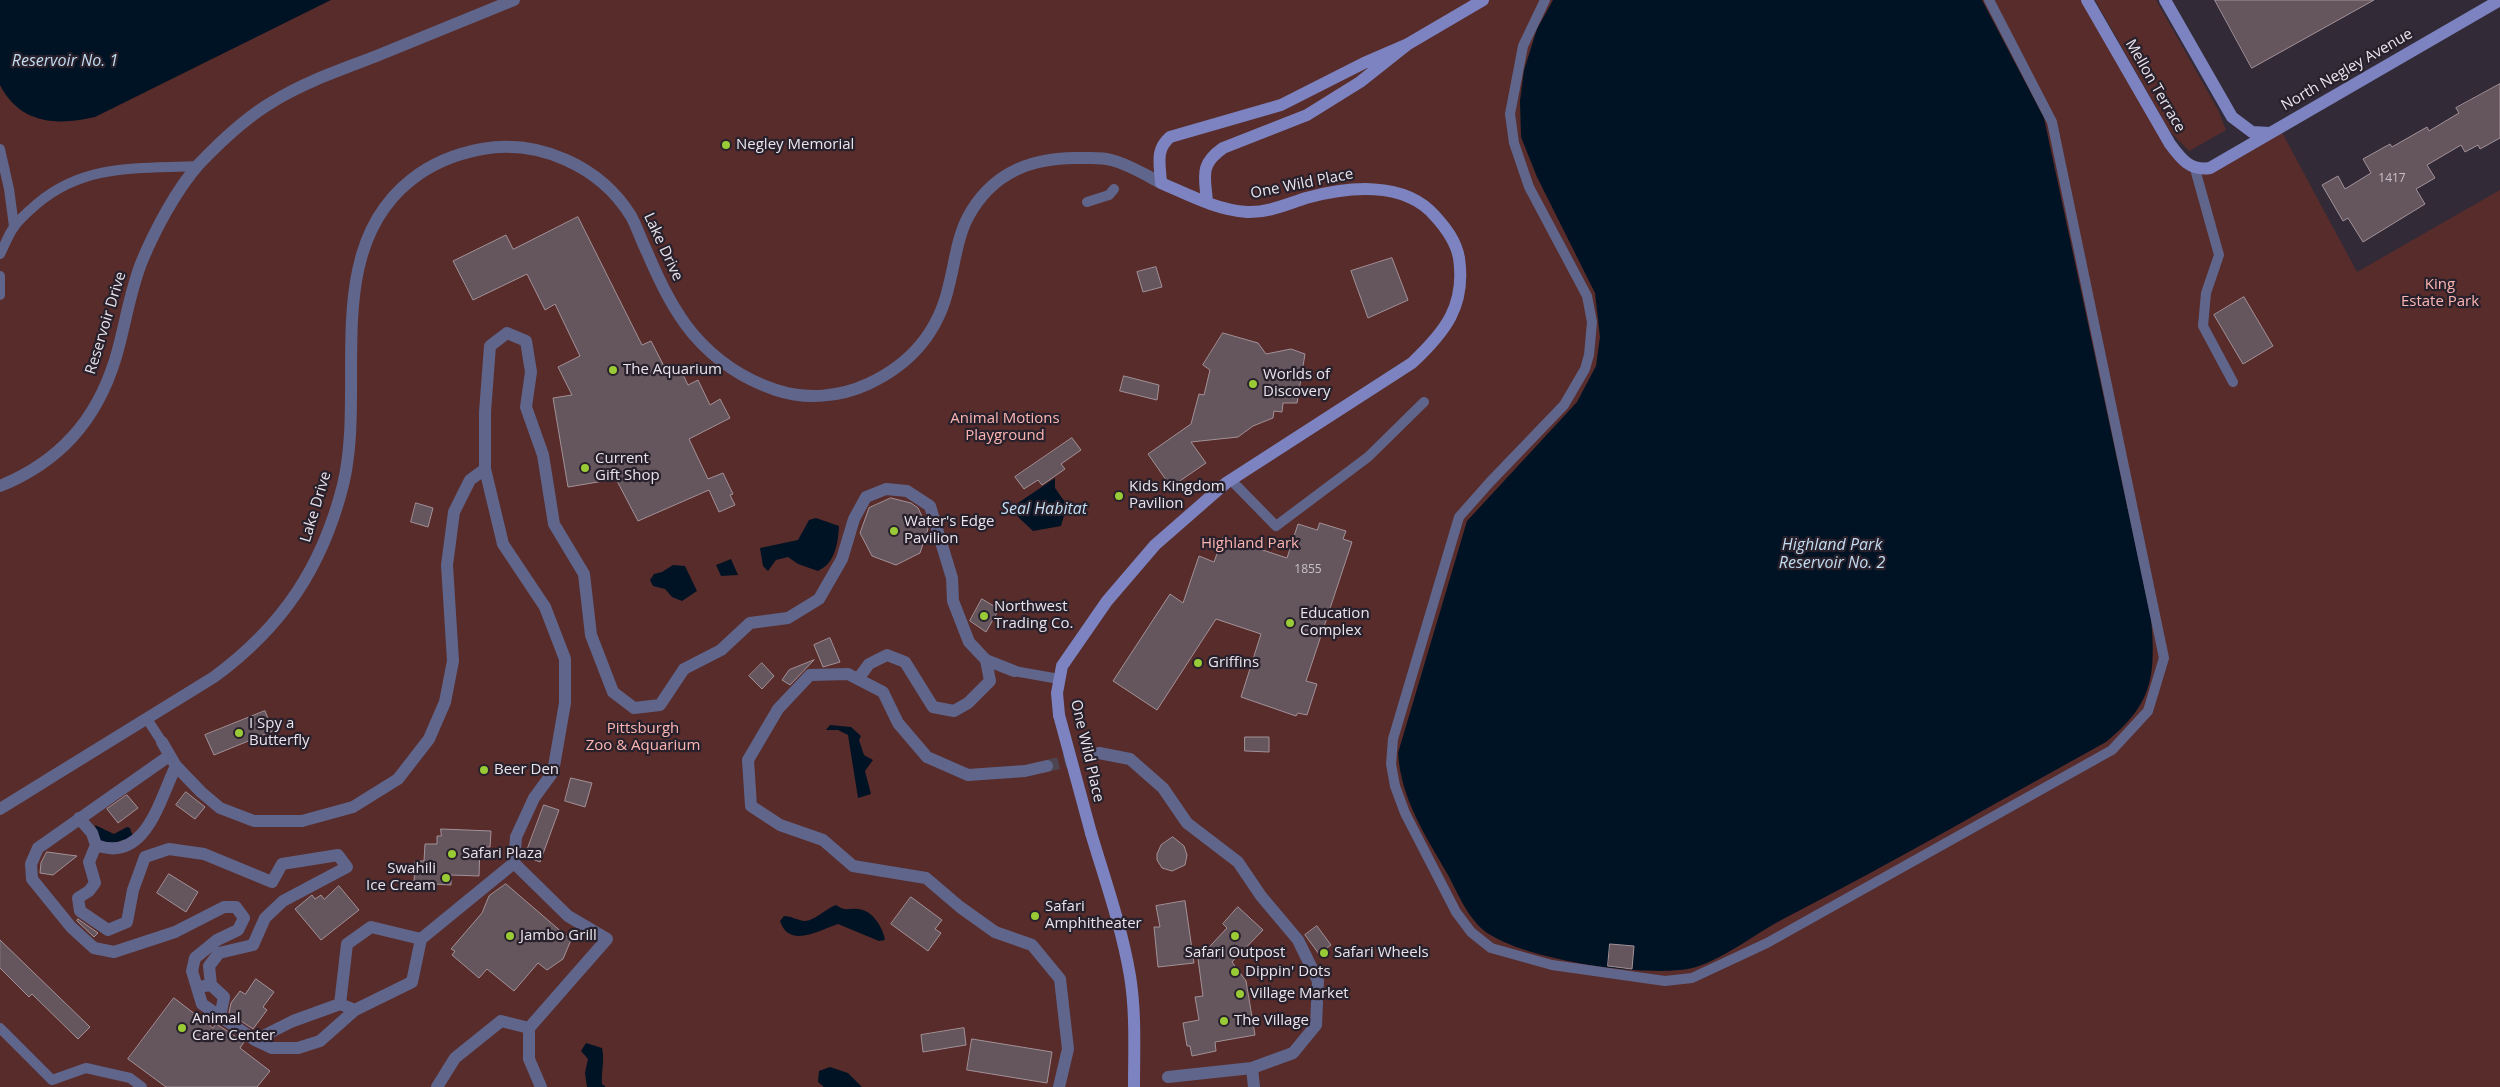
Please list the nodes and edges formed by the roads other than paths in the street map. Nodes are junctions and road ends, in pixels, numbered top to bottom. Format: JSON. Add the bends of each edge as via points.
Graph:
{"nodes":[{"id":1,"x":514,"y":0,"type":"edge"},
{"id":2,"x":1482,"y":0,"type":"edge"},
{"id":3,"x":1545,"y":0,"type":"edge"},
{"id":4,"x":1989,"y":0,"type":"edge"},
{"id":5,"x":2087,"y":0,"type":"edge"},
{"id":6,"x":2165,"y":0,"type":"edge"},
{"id":7,"x":2500,"y":0,"type":"edge"},
{"id":8,"x":2485,"y":4,"type":"edge"},
{"id":9,"x":1408,"y":44,"type":"junction"},
{"id":10,"x":2270,"y":133,"type":"junction"},
{"id":11,"x":0,"y":149,"type":"edge"},
{"id":12,"x":198,"y":166,"type":"junction"},
{"id":13,"x":2195,"y":169,"type":"junction"},
{"id":14,"x":1161,"y":183,"type":"junction"},
{"id":15,"x":1114,"y":189,"type":"dead end"},
{"id":16,"x":1087,"y":202,"type":"dead end"},
{"id":17,"x":1207,"y":202,"type":"junction"},
{"id":18,"x":14,"y":226,"type":"junction"},
{"id":19,"x":0,"y":254,"type":"edge"},
{"id":20,"x":0,"y":276,"type":"edge"},
{"id":21,"x":0,"y":295,"type":"edge"},
{"id":22,"x":2234,"y":382,"type":"dead end"},
{"id":23,"x":1424,"y":402,"type":"dead end"},
{"id":24,"x":485,"y":469,"type":"junction"},
{"id":25,"x":1231,"y":480,"type":"junction"},
{"id":26,"x":0,"y":486,"type":"edge"},
{"id":27,"x":986,"y":660,"type":"junction"},
{"id":28,"x":1014,"y":671,"type":"joint"},
{"id":29,"x":858,"y":679,"type":"junction"},
{"id":30,"x":1059,"y":679,"type":"junction"},
{"id":31,"x":147,"y":719,"type":"junction"},
{"id":32,"x":162,"y":742,"type":"joint"},
{"id":33,"x":1099,"y":753,"type":"tunnel mouth"},
{"id":34,"x":172,"y":761,"type":"junction"},
{"id":35,"x":1047,"y":766,"type":"tunnel mouth"},
{"id":36,"x":0,"y":809,"type":"edge"},
{"id":37,"x":79,"y":818,"type":"junction"},
{"id":38,"x":96,"y":846,"type":"junction"},
{"id":39,"x":514,"y":864,"type":"junction"},
{"id":40,"x":421,"y":939,"type":"junction"},
{"id":41,"x":211,"y":985,"type":"junction"},
{"id":42,"x":197,"y":986,"type":"junction"},
{"id":43,"x":340,"y":1004,"type":"junction"},
{"id":44,"x":355,"y":1010,"type":"junction"},
{"id":45,"x":220,"y":1016,"type":"junction"},
{"id":46,"x":0,"y":1028,"type":"edge"},
{"id":47,"x":529,"y":1028,"type":"junction"},
{"id":48,"x":255,"y":1040,"type":"junction"},
{"id":49,"x":1252,"y":1068,"type":"junction"},
{"id":50,"x":1168,"y":1077,"type":"dead end"},
{"id":51,"x":142,"y":1087,"type":"edge"},
{"id":52,"x":437,"y":1087,"type":"edge"},
{"id":53,"x":541,"y":1087,"type":"edge"},
{"id":54,"x":1059,"y":1087,"type":"edge"},
{"id":55,"x":1134,"y":1087,"type":"edge"},
{"id":56,"x":1254,"y":1087,"type":"edge"}],
"edges":[{"from":1,"to":12,"type":"street","name":"Reservoir Drive","via":[[314,80],[273,101],[234,131]]},
{"from":2,"to":9,"type":"main road"},
{"from":3,"to":4,"type":"lane","via":[[1523,46],[1510,114],[1514,143],[1529,187],[1587,296],[1592,322],[1589,355],[1585,369],[1564,405],[1459,517],[1393,739],[1391,764],[1405,813],[1456,912],[1471,932],[1491,948],[1552,965],[1665,981],[1692,978],[1767,942],[2087,764],[2112,750],[2148,711],[2164,658],[2052,122]]},
{"from":5,"to":13,"type":"main road","name":"Mellon Terrace","via":[[2170,144]]},
{"from":6,"to":10,"type":"main road","via":[[2232,117],[2252,132]]},
{"from":7,"to":8,"type":"main road","name":"North Negley Avenue"},
{"from":8,"to":10,"type":"main road","name":"North Negley Avenue"},
{"from":9,"to":14,"type":"main road","via":[[1280,106],[1170,137],[1160,150]]},
{"from":9,"to":17,"type":"main road","via":[[1360,82],[1307,115],[1223,148],[1213,155],[1204,170]]},
{"from":10,"to":13,"type":"main road","name":"North Negley Avenue","via":[[2210,168]]},
{"from":11,"to":18,"type":"lane","via":[[10,190]]},
{"from":12,"to":18,"type":"lane","via":[[87,175],[47,195]]},
{"from":12,"to":26,"type":"street","name":"Reservoir Drive","via":[[165,214],[141,262],[114,361],[98,401],[83,424],[46,462],[26,476]]},
{"from":13,"to":22,"type":"lane","via":[[2219,255],[2206,293],[2203,326]]},
{"from":14,"to":17,"type":"main road","name":"One Wild Place"},
{"from":14,"to":31,"type":"street","name":"Lake Drive","via":[[1110,160],[1042,160],[1019,167],[988,190],[968,216],[942,311],[932,332],[918,349],[902,365],[867,385],[842,394],[814,396],[787,394],[758,384],[718,361],[679,314],[629,213],[604,185],[586,171],[563,157],[503,146],[435,162],[400,189],[384,207],[370,231],[360,262],[353,320],[344,476],[321,550],[311,570],[283,613],[257,642],[214,677]]},
{"from":15,"to":16,"type":"lane","via":[[1110,195]]},
{"from":17,"to":25,"type":"main road","name":"One Wild Place","via":[[1248,212],[1346,190],[1383,190],[1401,194],[1432,212],[1448,231],[1458,251],[1461,271],[1458,302],[1449,322],[1437,340],[1412,363]]},
{"from":18,"to":19,"type":"lane"},
{"from":20,"to":21,"type":"lane"},
{"from":23,"to":25,"type":"lane","via":[[1368,457],[1276,526]]},
{"from":24,"to":27,"type":"street","via":[[490,346],[507,333],[526,341],[531,372],[526,407],[543,455],[554,524],[584,574],[591,635],[613,692],[634,708],[660,705],[684,669],[721,650],[750,623],[788,618],[819,599],[842,559],[854,519],[866,497],[886,489],[908,491],[930,506],[952,578],[954,601],[969,642]]},
{"from":24,"to":34,"type":"street","via":[[470,480],[454,512],[447,565],[453,662],[445,702],[429,739],[398,780],[354,807],[302,821],[254,821],[220,808]]},
{"from":24,"to":39,"type":"street","via":[[503,544],[545,607],[564,659],[565,703],[553,772],[534,798],[516,837]]},
{"from":25,"to":30,"type":"main road","name":"One Wild Place","via":[[1178,524],[1135,568],[1070,653]]},
{"from":27,"to":28,"type":"street"},
{"from":27,"to":29,"type":"street","via":[[990,681],[968,704],[954,711],[933,707],[905,662],[887,655],[869,664]]},
{"from":28,"to":30,"type":"lane"},
{"from":29,"to":35,"type":"street","via":[[883,692],[898,723],[926,757],[968,775]]},
{"from":29,"to":54,"type":"street","via":[[848,674],[810,675],[778,709],[748,760],[751,806],[780,825],[823,840],[853,866],[926,878],[995,932],[1032,945],[1060,979],[1068,1049]]},
{"from":30,"to":55,"type":"main road","name":"One Wild Place","bridge":true,"via":[[1059,715],[1124,945],[1134,1008]]},
{"from":31,"to":32,"type":"lane"},
{"from":31,"to":36,"type":"street","name":"Lake Drive"},
{"from":32,"to":34,"type":"street"},
{"from":33,"to":49,"type":"street","via":[[1130,759],[1163,788],[1187,823],[1238,862],[1298,940],[1306,956],[1318,981],[1316,1025],[1293,1053]]},
{"from":34,"to":37,"type":"street"},
{"from":34,"to":38,"type":"street","via":[[154,819],[137,841],[107,850]]},
{"from":37,"to":38,"type":"street","via":[[92,833]]},
{"from":37,"to":42,"type":"street","via":[[38,848],[31,864],[32,879],[71,927],[94,948],[114,952],[175,932],[224,907],[236,907],[244,918],[238,930],[217,940],[195,958],[192,971]]},
{"from":38,"to":41,"type":"street","via":[[88,862],[95,883],[78,898],[80,910],[108,930],[127,922],[133,890],[145,857],[169,848],[204,854],[272,882],[282,864],[338,855],[347,867],[283,901],[265,918],[253,945],[219,953],[209,966]]},
{"from":39,"to":40,"type":"street"},
{"from":39,"to":47,"type":"street","via":[[568,916],[607,939]]},
{"from":40,"to":43,"type":"street","via":[[371,927],[347,944]]},
{"from":40,"to":44,"type":"street","via":[[412,982]]},
{"from":41,"to":42,"type":"street"},
{"from":41,"to":45,"type":"street","via":[[224,997]]},
{"from":42,"to":45,"type":"street","via":[[202,1004]]},
{"from":43,"to":44,"type":"street"},
{"from":43,"to":48,"type":"street","via":[[293,1021]]},
{"from":44,"to":48,"type":"street","via":[[320,1041],[298,1048],[272,1048]]},
{"from":45,"to":48,"type":"street"},
{"from":46,"to":51,"type":"lane","via":[[52,1080],[86,1068],[130,1078]]},
{"from":47,"to":52,"type":"street","via":[[500,1022],[455,1058]]},
{"from":47,"to":53,"type":"street","via":[[529,1059]]},
{"from":49,"to":50,"type":"street"},
{"from":49,"to":56,"type":"street"}]}
